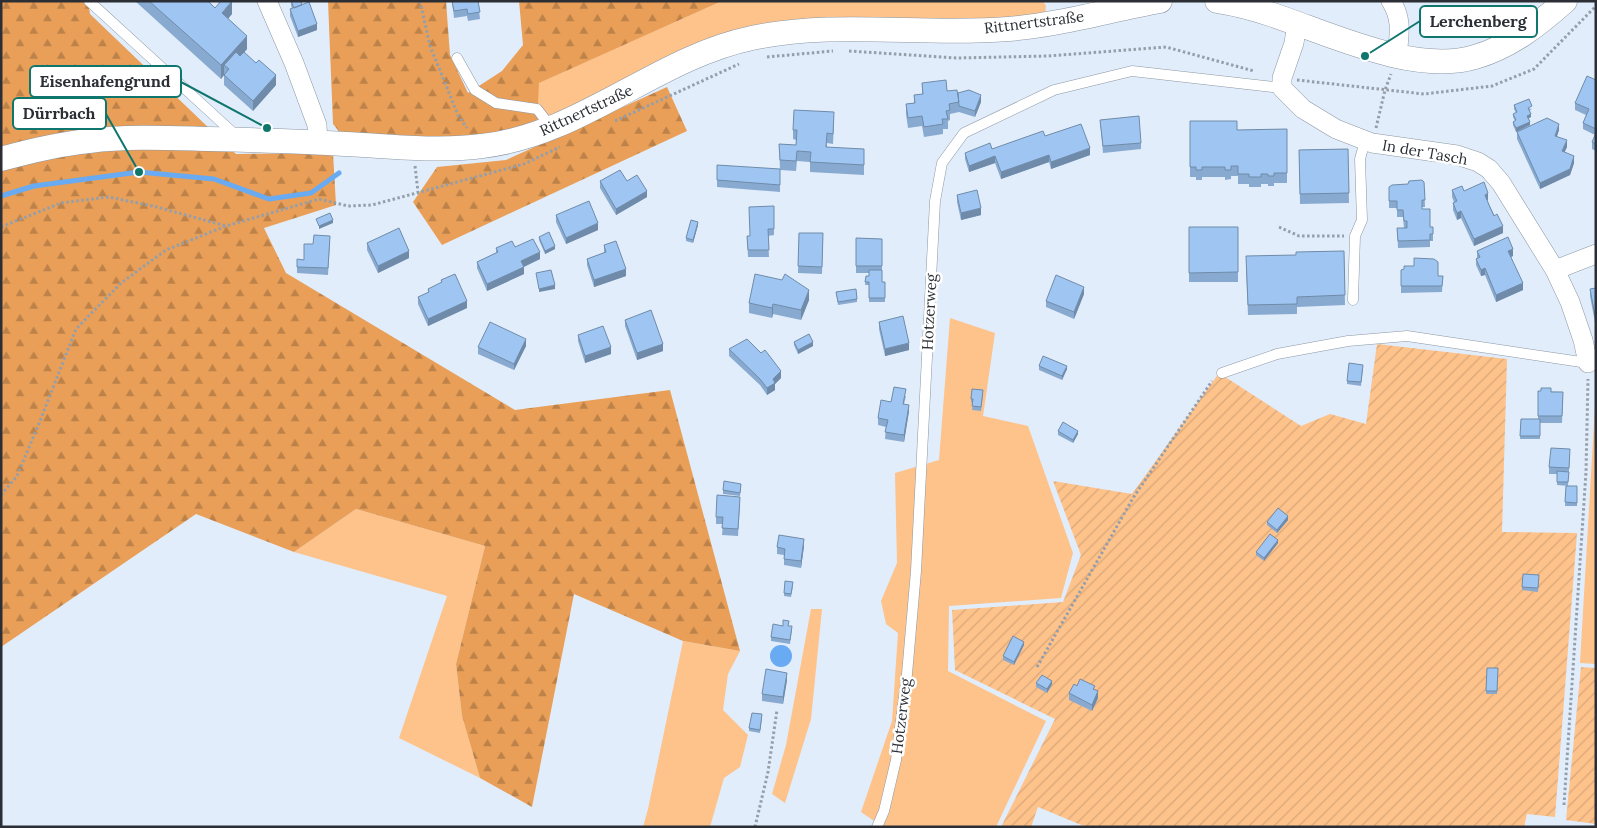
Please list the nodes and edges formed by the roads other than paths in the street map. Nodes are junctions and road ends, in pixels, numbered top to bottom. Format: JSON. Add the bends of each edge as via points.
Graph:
{"nodes":[{"id":1,"x":89,"y":1,"type":"edge"},
{"id":2,"x":267,"y":1,"type":"edge"},
{"id":3,"x":1160,"y":1,"type":"edge"},
{"id":4,"x":1218,"y":1,"type":"edge"},
{"id":5,"x":1390,"y":1,"type":"edge"},
{"id":6,"x":1565,"y":1,"type":"edge"},
{"id":7,"x":1297,"y":23,"type":"junction"},
{"id":8,"x":1397,"y":56,"type":"junction"},
{"id":9,"x":457,"y":58,"type":"dead end"},
{"id":10,"x":1282,"y":83,"type":"junction"},
{"id":11,"x":556,"y":138,"type":"junction"},
{"id":12,"x":237,"y":140,"type":"junction"},
{"id":13,"x":318,"y":142,"type":"junction"},
{"id":14,"x":1368,"y":142,"type":"junction"},
{"id":15,"x":1,"y":159,"type":"edge"},
{"id":16,"x":1596,"y":254,"type":"edge"},
{"id":17,"x":1555,"y":270,"type":"junction"},
{"id":18,"x":1353,"y":300,"type":"dead end"},
{"id":19,"x":1588,"y":363,"type":"joint"},
{"id":20,"x":1222,"y":373,"type":"road end"},
{"id":21,"x":877,"y":827,"type":"edge"}],
"edges":[{"from":1,"to":12,"type":"lane"},
{"from":2,"to":13,"type":"street","via":[[317,125]]},
{"from":3,"to":11,"type":"street","name":"Rittnertstraße","via":[[1007,29],[824,30],[752,38],[698,55],[578,117]]},
{"from":4,"to":7,"type":"street"},
{"from":5,"to":8,"type":"street","via":[[1400,24]]},
{"from":6,"to":8,"type":"street","via":[[1524,34],[1475,57],[1431,61]]},
{"from":7,"to":8,"type":"street"},
{"from":7,"to":10,"type":"street"},
{"from":9,"to":11,"type":"lane","via":[[475,90],[496,103],[537,109]]},
{"from":10,"to":14,"type":"street","name":"In der Tasch","via":[[1303,108],[1336,129]]},
{"from":10,"to":21,"type":"lane","name":"Hotzerweg","via":[[1254,85],[1132,71],[1054,90],[964,133],[942,163],[935,201],[916,571],[907,674],[896,760]]},
{"from":11,"to":13,"type":"street","name":"Rittnertstraße","via":[[480,147]]},
{"from":12,"to":13,"type":"street","name":"Rittnertstraße"},
{"from":12,"to":15,"type":"street","name":"Rittnertstraße","via":[[90,140]]},
{"from":14,"to":17,"type":"street","name":"In der Tasch","via":[[1457,155],[1489,169]]},
{"from":14,"to":18,"type":"lane","via":[[1360,159],[1362,220],[1355,236]]},
{"from":16,"to":17,"type":"street"},
{"from":17,"to":19,"type":"street","name":"In der Tasch","via":[[1570,302]]},
{"from":19,"to":20,"type":"lane","via":[[1407,336],[1348,341],[1276,354]]}]}
